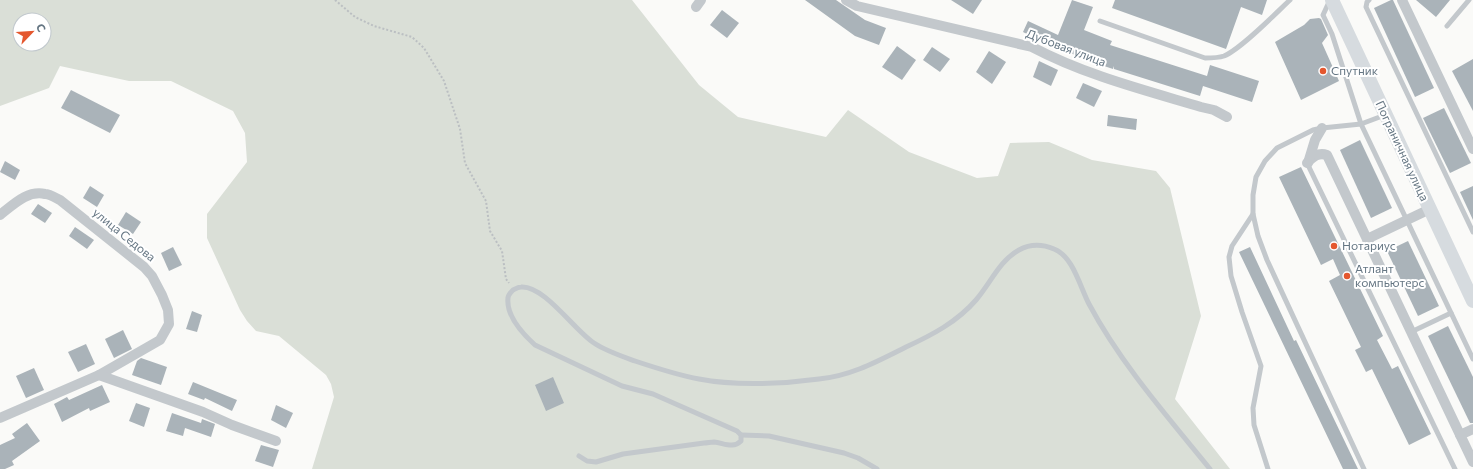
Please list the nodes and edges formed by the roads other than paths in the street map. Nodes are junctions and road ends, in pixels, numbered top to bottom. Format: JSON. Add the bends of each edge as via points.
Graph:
{"nodes":[{"id":1,"x":846,"y":0,"type":"edge"},
{"id":2,"x":1290,"y":0,"type":"edge"},
{"id":3,"x":1331,"y":0,"type":"edge"},
{"id":4,"x":1369,"y":0,"type":"edge"},
{"id":5,"x":1402,"y":0,"type":"edge"},
{"id":6,"x":1469,"y":0,"type":"edge"},
{"id":7,"x":1100,"y":21,"type":"dead end"},
{"id":8,"x":1446,"y":26,"type":"dead end"},
{"id":9,"x":1385,"y":115,"type":"junction"},
{"id":10,"x":1227,"y":117,"type":"dead end"},
{"id":11,"x":1361,"y":124,"type":"junction"},
{"id":12,"x":1322,"y":128,"type":"junction"},
{"id":13,"x":1473,"y":149,"type":"edge"},
{"id":14,"x":1307,"y":163,"type":"junction"},
{"id":15,"x":1430,"y":209,"type":"junction"},
{"id":16,"x":1253,"y":214,"type":"junction"},
{"id":17,"x":0,"y":215,"type":"edge"},
{"id":18,"x":1407,"y":220,"type":"junction"},
{"id":19,"x":1473,"y":232,"type":"edge"},
{"id":20,"x":1367,"y":239,"type":"junction"},
{"id":21,"x":1469,"y":281,"type":"edge"},
{"id":22,"x":1473,"y":301,"type":"edge"},
{"id":23,"x":1451,"y":313,"type":"junction"},
{"id":24,"x":1411,"y":332,"type":"junction"},
{"id":25,"x":1473,"y":359,"type":"edge"},
{"id":26,"x":99,"y":375,"type":"junction"},
{"id":27,"x":0,"y":418,"type":"edge"},
{"id":28,"x":1473,"y":429,"type":"edge"},
{"id":29,"x":741,"y":435,"type":"junction"},
{"id":30,"x":1460,"y":435,"type":"junction"},
{"id":31,"x":276,"y":441,"type":"dead end"},
{"id":32,"x":579,"y":456,"type":"dead end"},
{"id":33,"x":1473,"y":462,"type":"edge"},
{"id":34,"x":877,"y":469,"type":"edge"},
{"id":35,"x":1210,"y":469,"type":"edge"},
{"id":36,"x":1268,"y":469,"type":"edge"},
{"id":37,"x":1364,"y":469,"type":"edge"},
{"id":38,"x":1455,"y":469,"type":"edge"}],
"edges":[{"from":1,"to":10,"type":"street","name":"Дубовая улица","via":[[857,6],[1032,47],[1099,76],[1214,110]]},
{"from":2,"to":7,"type":"lane","via":[[1236,48],[1224,56],[1212,58],[1205,58]]},
{"from":3,"to":9,"type":"main road","name":"Пограничная улица"},
{"from":3,"to":11,"type":"lane","via":[[1322,15],[1332,34]]},
{"from":4,"to":19,"type":"lane","via":[[1366,7]]},
{"from":5,"to":13,"type":"street"},
{"from":6,"to":8,"type":"lane"},
{"from":9,"to":11,"type":"lane"},
{"from":9,"to":15,"type":"main road","name":"Пограничная улица"},
{"from":11,"to":12,"type":"lane"},
{"from":11,"to":18,"type":"lane"},
{"from":12,"to":14,"type":"street"},
{"from":12,"to":16,"type":"lane","via":[[1277,148],[1265,161],[1256,177]]},
{"from":14,"to":20,"type":"street","via":[[1317,155],[1327,155]]},
{"from":14,"to":38,"type":"lane"},
{"from":15,"to":18,"type":"street"},
{"from":15,"to":21,"type":"main road","name":"Пограничная улица"},
{"from":16,"to":36,"type":"lane","via":[[1232,246],[1229,257],[1242,312],[1261,366],[1253,408],[1254,425]]},
{"from":16,"to":37,"type":"lane","via":[[1267,260]]},
{"from":17,"to":26,"type":"street","name":"улица Седова","via":[[21,199],[35,193],[47,194],[60,200],[152,276],[168,310],[169,324],[160,340]]},
{"from":18,"to":20,"type":"street"},
{"from":18,"to":23,"type":"lane"},
{"from":20,"to":24,"type":"street"},
{"from":21,"to":22,"type":"main road","name":"Пограничная улица"},
{"from":23,"to":24,"type":"lane"},
{"from":23,"to":25,"type":"lane"},
{"from":24,"to":30,"type":"street"},
{"from":26,"to":27,"type":"street","name":"улица Седова"},
{"from":26,"to":31,"type":"street"},
{"from":28,"to":30,"type":"street"},
{"from":29,"to":32,"type":"lane","via":[[737,444],[731,445],[704,443],[623,454],[596,462],[587,461]]},
{"from":29,"to":34,"type":"lane","via":[[769,436],[844,453]]},
{"from":29,"to":35,"type":"lane","via":[[653,394],[622,386],[536,345],[525,336],[510,309],[508,298],[512,290],[521,287],[531,289],[553,304],[593,343],[664,371],[700,380],[732,382],[771,383],[820,379],[867,367],[938,331],[958,318],[975,301],[1006,260],[1029,246],[1042,245],[1056,249],[1065,257],[1097,318],[1133,374]]},
{"from":30,"to":33,"type":"street"}]}
